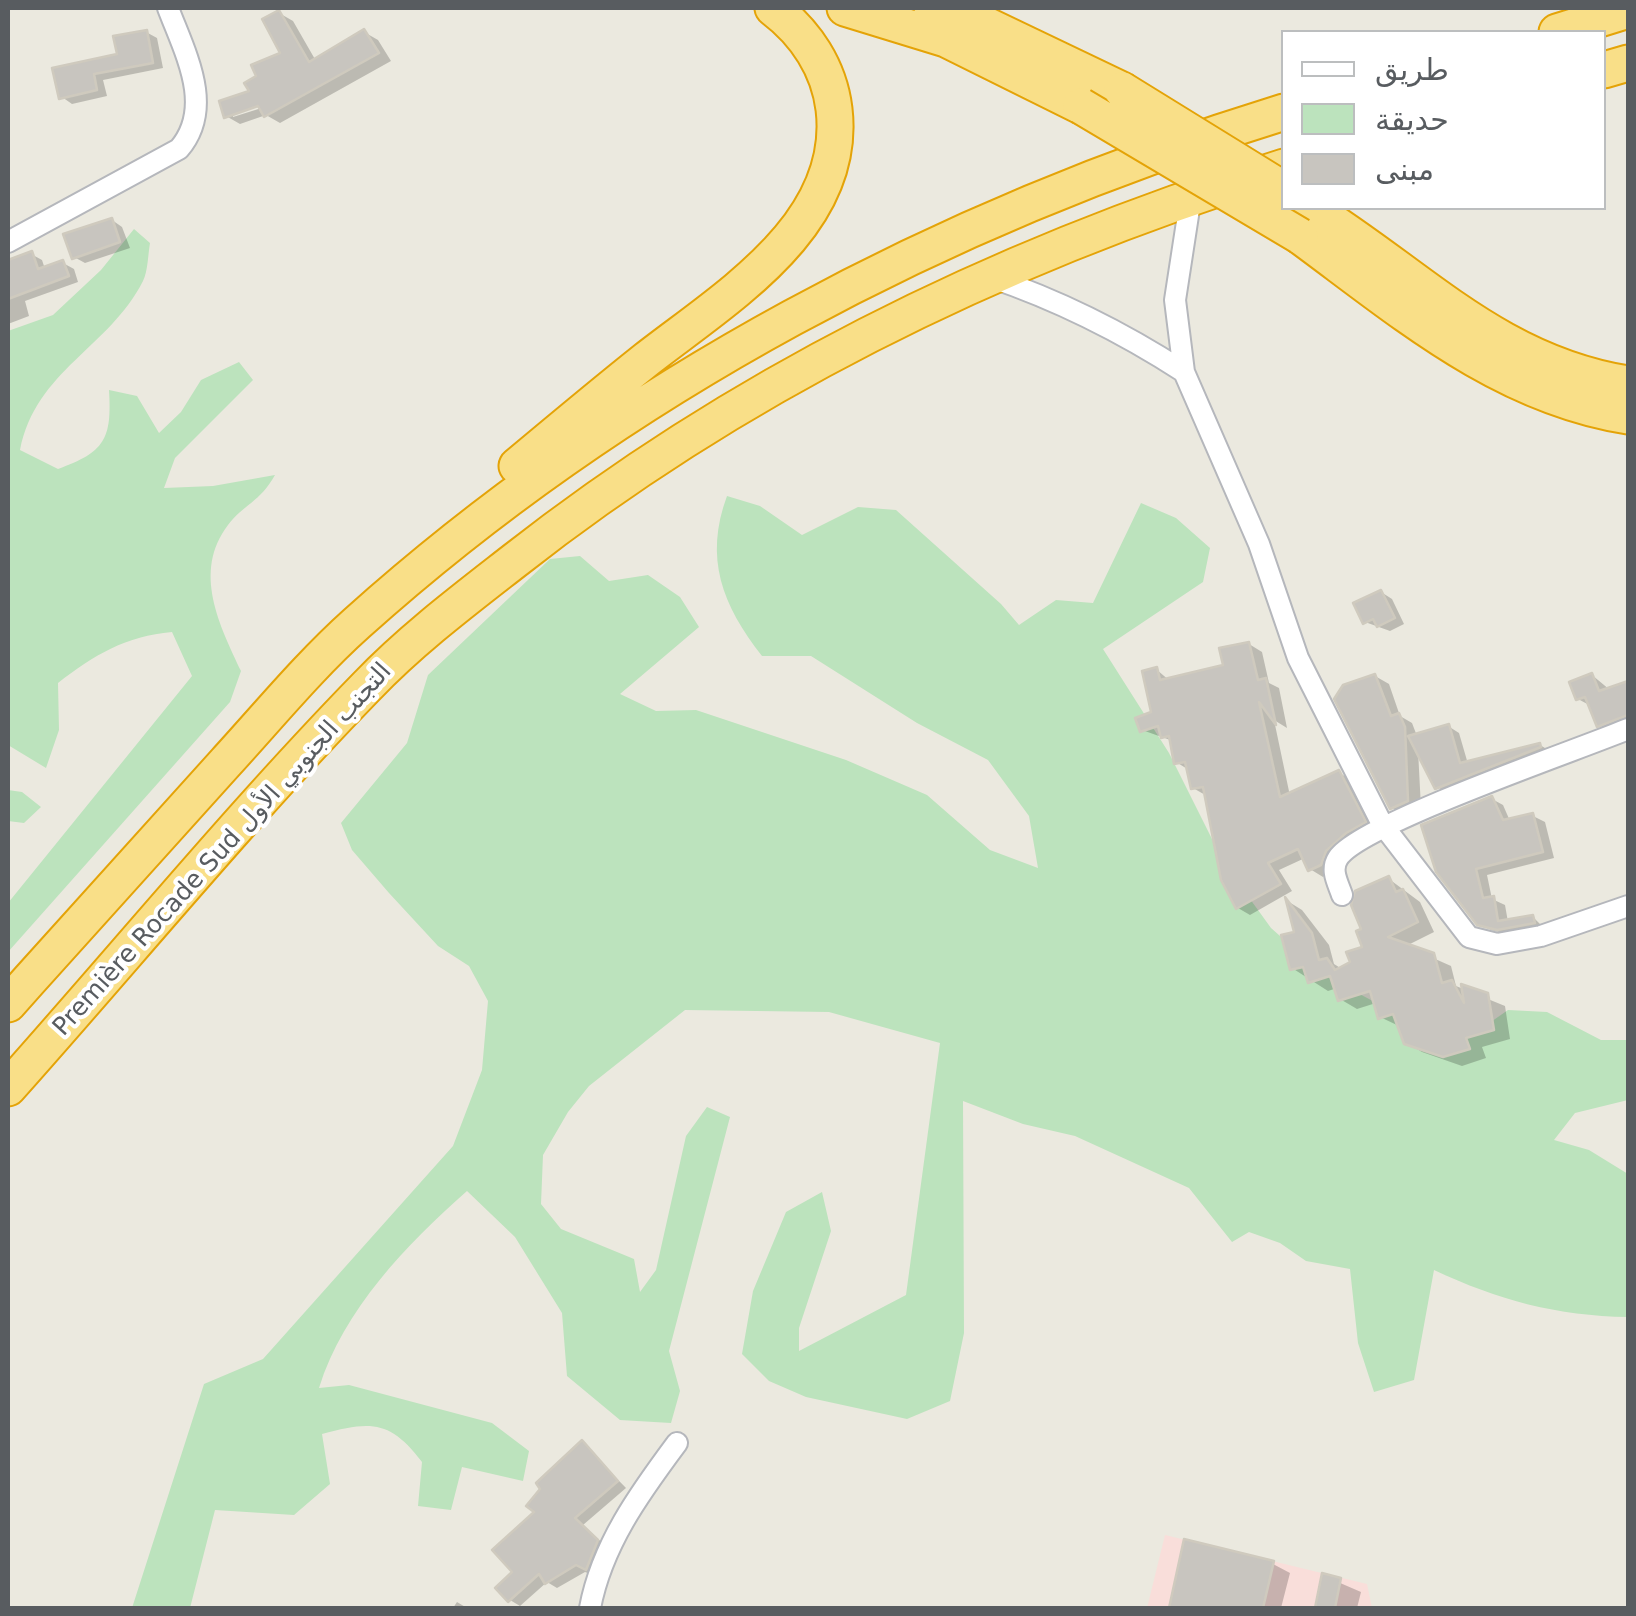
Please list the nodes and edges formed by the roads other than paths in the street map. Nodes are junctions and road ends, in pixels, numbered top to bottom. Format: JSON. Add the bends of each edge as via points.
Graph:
{"nodes":[{"id":1,"x":168,"y":8,"type":"edge"},
{"id":2,"x":774,"y":8,"type":"edge"},
{"id":3,"x":845,"y":8,"type":"edge"},
{"id":4,"x":932,"y":8,"type":"edge"},
{"id":5,"x":945,"y":8,"type":"edge"},
{"id":6,"x":1628,"y":10,"type":"edge"},
{"id":7,"x":984,"y":24,"type":"junction"},
{"id":8,"x":1564,"y":30,"type":"edge"},
{"id":9,"x":1281,"y":113,"type":"edge"},
{"id":10,"x":1281,"y":168,"type":"edge"},
{"id":11,"x":1281,"y":188,"type":"edge"},
{"id":12,"x":1191,"y":196,"type":"junction"},
{"id":13,"x":1281,"y":205,"type":"edge"},
{"id":14,"x":1291,"y":210,"type":"edge"},
{"id":15,"x":1315,"y":222,"type":"edge"},
{"id":16,"x":8,"y":242,"type":"edge"},
{"id":17,"x":988,"y":277,"type":"junction"},
{"id":18,"x":1184,"y":372,"type":"junction"},
{"id":19,"x":1628,"y":384,"type":"edge"},
{"id":20,"x":1628,"y":416,"type":"edge"},
{"id":21,"x":357,"y":623,"type":"junction"},
{"id":22,"x":1628,"y":729,"type":"edge"},
{"id":23,"x":1382,"y":824,"type":"junction"},
{"id":24,"x":1342,"y":895,"type":"dead end"},
{"id":25,"x":1628,"y":906,"type":"edge"},
{"id":26,"x":8,"y":1004,"type":"edge"},
{"id":27,"x":8,"y":1088,"type":"edge"},
{"id":28,"x":677,"y":1442,"type":"dead end"},
{"id":29,"x":590,"y":1608,"type":"edge"}],
"edges":[{"from":1,"to":16,"type":"street","via":[[191,70],[196,128],[180,148]]},
{"from":2,"to":21,"type":"highway","via":[[802,32],[832,92],[833,157],[801,223],[743,284],[481,496]]},
{"from":3,"to":13,"type":"highway","bridge":true,"via":[[946,39]]},
{"from":4,"to":7,"type":"highway"},
{"from":5,"to":7,"type":"highway"},
{"from":6,"to":8,"type":"highway"},
{"from":7,"to":11,"type":"highway","bridge":true,"via":[[1122,90]]},
{"from":9,"to":21,"type":"highway","via":[[1048,195],[785,323],[567,455]]},
{"from":10,"to":12,"type":"highway","name":"Première Rocade Sud التجنب الجنوبي الأول"},
{"from":12,"to":17,"type":"highway","name":"Première Rocade Sud التجنب الجنوبي الأول"},
{"from":12,"to":18,"type":"street","via":[[1176,300]]},
{"from":14,"to":15,"type":"highway","bridge":true},
{"from":15,"to":19,"type":"highway","via":[[1476,327],[1588,378]]},
{"from":15,"to":20,"type":"highway","via":[[1449,346],[1516,382]]},
{"from":17,"to":18,"type":"street","via":[[1117,329]]},
{"from":17,"to":27,"type":"highway","name":"Première Rocade Sud التجنب الجنوبي الأول","via":[[775,383],[590,501],[472,594],[368,684]]},
{"from":18,"to":23,"type":"street","via":[[1259,544],[1298,658]]},
{"from":21,"to":26,"type":"highway"},
{"from":22,"to":23,"type":"street"},
{"from":23,"to":24,"type":"street","via":[[1337,859]]},
{"from":23,"to":25,"type":"street","via":[[1469,937],[1497,944],[1541,936]]},
{"from":28,"to":29,"type":"street","via":[[597,1569]]}]}
